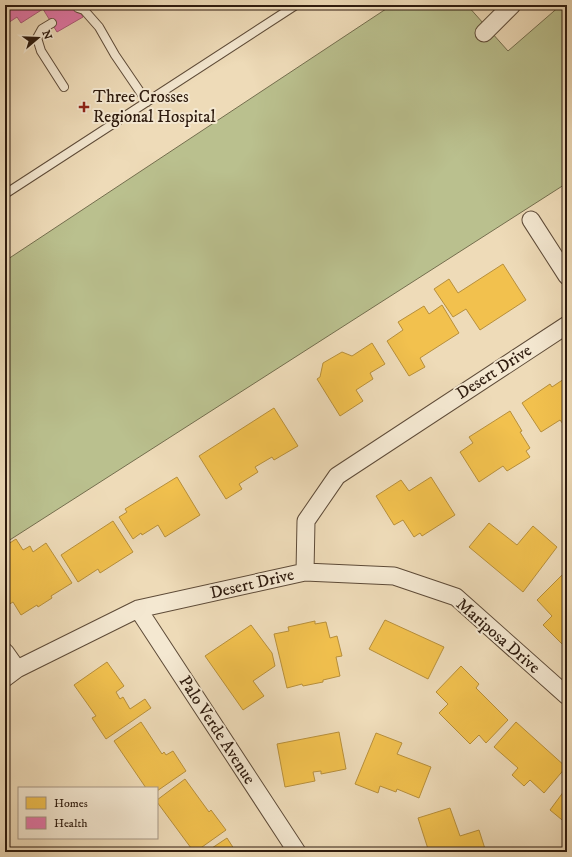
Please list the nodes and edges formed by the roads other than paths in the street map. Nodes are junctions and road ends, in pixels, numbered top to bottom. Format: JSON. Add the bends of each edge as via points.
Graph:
{"nodes":[{"id":1,"x":296,"y":5,"type":"edge"},
{"id":2,"x":511,"y":5,"type":"edge"},
{"id":3,"x":78,"y":8,"type":"dead end"},
{"id":4,"x":52,"y":23,"type":"dead end"},
{"id":5,"x":484,"y":33,"type":"dead end"},
{"id":6,"x":64,"y":87,"type":"dead end"},
{"id":7,"x":148,"y":102,"type":"junction"},
{"id":8,"x":5,"y":194,"type":"edge"},
{"id":9,"x":531,"y":220,"type":"dead end"},
{"id":10,"x":567,"y":276,"type":"edge"},
{"id":11,"x":567,"y":325,"type":"edge"},
{"id":12,"x":305,"y":572,"type":"junction"},
{"id":13,"x":138,"y":609,"type":"junction"},
{"id":14,"x":5,"y":652,"type":"edge"},
{"id":15,"x":11,"y":674,"type":"edge"},
{"id":16,"x":567,"y":696,"type":"edge"},
{"id":17,"x":297,"y":852,"type":"edge"}],
"edges":[{"from":1,"to":7,"type":"lane"},
{"from":2,"to":5,"type":"street"},
{"from":3,"to":7,"type":"lane","via":[[84,10],[99,27]]},
{"from":4,"to":6,"type":"lane","via":[[42,29],[37,38],[41,51]]},
{"from":7,"to":8,"type":"lane"},
{"from":9,"to":10,"type":"street"},
{"from":11,"to":12,"type":"street","name":"Desert Drive","via":[[337,476],[306,520]]},
{"from":12,"to":13,"type":"street","name":"Desert Drive"},
{"from":12,"to":16,"type":"street","name":"Mariposa Drive","via":[[394,576],[456,597]]},
{"from":13,"to":15,"type":"street","name":"Desert Drive"},
{"from":13,"to":17,"type":"street","name":"Palo Verde Avenue"},
{"from":14,"to":15,"type":"street"}]}
